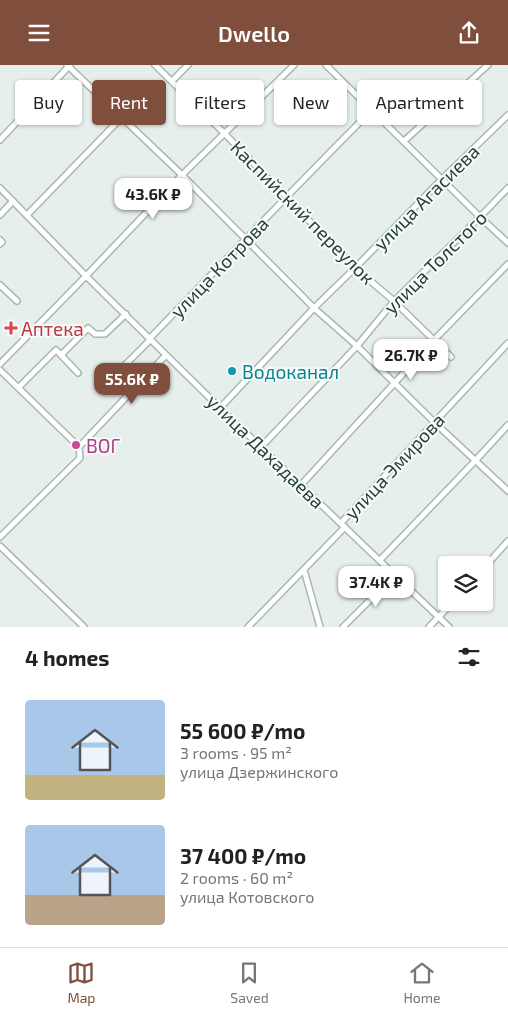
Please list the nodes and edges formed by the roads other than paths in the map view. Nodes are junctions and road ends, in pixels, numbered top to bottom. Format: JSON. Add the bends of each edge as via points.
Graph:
{"nodes":[{"id":1,"x":155,"y":65,"type":"edge"},
{"id":2,"x":188,"y":65,"type":"edge"},
{"id":3,"x":294,"y":65,"type":"edge"},
{"id":4,"x":326,"y":65,"type":"edge"},
{"id":5,"x":488,"y":65,"type":"edge"},
{"id":6,"x":69,"y":66,"type":"edge"},
{"id":7,"x":172,"y":81,"type":"junction"},
{"id":8,"x":92,"y":88,"type":"edge"},
{"id":9,"x":357,"y":95,"type":"edge"},
{"id":10,"x":508,"y":115,"type":"edge"},
{"id":11,"x":114,"y":125,"type":"edge"},
{"id":12,"x":130,"y":125,"type":"edge"},
{"id":13,"x":357,"y":125,"type":"edge"},
{"id":14,"x":387,"y":125,"type":"edge"},
{"id":15,"x":224,"y":133,"type":"junction"},
{"id":16,"x":0,"y":140,"type":"edge"},
{"id":17,"x":404,"y":141,"type":"junction"},
{"id":18,"x":182,"y":175,"type":"junction"},
{"id":19,"x":442,"y":179,"type":"junction"},
{"id":20,"x":0,"y":188,"type":"edge"},
{"id":21,"x":508,"y":188,"type":"edge"},
{"id":22,"x":286,"y":196,"type":"junction"},
{"id":23,"x":13,"y":201,"type":"junction"},
{"id":24,"x":0,"y":215,"type":"edge"},
{"id":25,"x":27,"y":215,"type":"junction"},
{"id":26,"x":480,"y":217,"type":"junction"},
{"id":27,"x":246,"y":239,"type":"junction"},
{"id":28,"x":0,"y":240,"type":"edge"},
{"id":29,"x":508,"y":243,"type":"edge"},
{"id":30,"x":0,"y":244,"type":"edge"},
{"id":31,"x":508,"y":264,"type":"edge"},
{"id":32,"x":356,"y":268,"type":"junction"},
{"id":33,"x":86,"y":276,"type":"junction"},
{"id":34,"x":0,"y":285,"type":"edge"},
{"id":35,"x":18,"y":301,"type":"dead end"},
{"id":36,"x":394,"y":301,"type":"junction"},
{"id":37,"x":314,"y":308,"type":"junction"},
{"id":38,"x":126,"y":314,"type":"junction"},
{"id":39,"x":150,"y":339,"type":"junction"},
{"id":40,"x":434,"y":340,"type":"junction"},
{"id":41,"x":508,"y":343,"type":"edge"},
{"id":42,"x":357,"y":346,"type":"junction"},
{"id":43,"x":61,"y":355,"type":"junction"},
{"id":44,"x":166,"y":355,"type":"junction"},
{"id":45,"x":451,"y":357,"type":"dead end"},
{"id":46,"x":0,"y":364,"type":"edge"},
{"id":47,"x":0,"y":370,"type":"edge"},
{"id":48,"x":119,"y":371,"type":"dead end"},
{"id":49,"x":78,"y":373,"type":"dead end"},
{"id":50,"x":395,"y":383,"type":"junction"},
{"id":51,"x":19,"y":387,"type":"junction"},
{"id":52,"x":220,"y":408,"type":"junction"},
{"id":53,"x":434,"y":422,"type":"junction"},
{"id":54,"x":508,"y":425,"type":"edge"},
{"id":55,"x":79,"y":447,"type":"junction"},
{"id":56,"x":261,"y":447,"type":"junction"},
{"id":57,"x":476,"y":461,"type":"junction"},
{"id":58,"x":300,"y":485,"type":"junction"},
{"id":59,"x":508,"y":491,"type":"edge"},
{"id":60,"x":343,"y":525,"type":"junction"},
{"id":61,"x":0,"y":537,"type":"edge"},
{"id":62,"x":508,"y":541,"type":"edge"},
{"id":63,"x":0,"y":546,"type":"edge"},
{"id":64,"x":493,"y":558,"type":"edge"},
{"id":65,"x":380,"y":561,"type":"junction"},
{"id":66,"x":304,"y":569,"type":"junction"},
{"id":67,"x":395,"y":575,"type":"junction"},
{"id":68,"x":444,"y":611,"type":"edge"},
{"id":69,"x":438,"y":617,"type":"junction"},
{"id":70,"x":84,"y":627,"type":"edge"},
{"id":71,"x":248,"y":627,"type":"edge"},
{"id":72,"x":320,"y":627,"type":"edge"},
{"id":73,"x":343,"y":627,"type":"edge"},
{"id":74,"x":429,"y":627,"type":"edge"},
{"id":75,"x":448,"y":627,"type":"edge"}],
"edges":[{"from":1,"to":7,"type":"street","name":"Каспийский переулок"},
{"from":2,"to":7,"type":"street"},
{"from":3,"to":15,"type":"street"},
{"from":4,"to":9,"type":"street"},
{"from":5,"to":17,"type":"street"},
{"from":6,"to":8,"type":"street"},
{"from":6,"to":16,"type":"street"},
{"from":7,"to":15,"type":"street","name":"Каспийский переулок"},
{"from":10,"to":19,"type":"street","name":"улица Агасиева"},
{"from":11,"to":25,"type":"street"},
{"from":12,"to":18,"type":"street"},
{"from":13,"to":22,"type":"street","name":"улица Котрова"},
{"from":14,"to":17,"type":"street"},
{"from":15,"to":18,"type":"street"},
{"from":15,"to":22,"type":"street","name":"Каспийский переулок"},
{"from":17,"to":19,"type":"street"},
{"from":18,"to":27,"type":"street"},
{"from":18,"to":33,"type":"street"},
{"from":19,"to":26,"type":"street"},
{"from":19,"to":32,"type":"street","name":"улица Агасиева"},
{"from":20,"to":23,"type":"street","name":"улица Дахадаева"},
{"from":21,"to":26,"type":"street","name":"улица Толстого"},
{"from":22,"to":27,"type":"street","name":"улица Котрова"},
{"from":22,"to":32,"type":"street","name":"Каспийский переулок"},
{"from":23,"to":24,"type":"street"},
{"from":23,"to":25,"type":"street","name":"улица Дахадаева"},
{"from":25,"to":33,"type":"street","name":"улица Дахадаева"},
{"from":26,"to":29,"type":"street"},
{"from":26,"to":36,"type":"street","name":"улица Толстого"},
{"from":27,"to":37,"type":"street"},
{"from":27,"to":39,"type":"street","name":"улица Котрова"},
{"from":28,"to":30,"type":"street"},
{"from":31,"to":40,"type":"street"},
{"from":32,"to":36,"type":"street","name":"Каспийский переулок"},
{"from":32,"to":37,"type":"street","name":"улица Агасиева"},
{"from":33,"to":38,"type":"street","name":"улица Дахадаева"},
{"from":33,"to":46,"type":"street"},
{"from":34,"to":35,"type":"street"},
{"from":36,"to":40,"type":"street","name":"Каспийский переулок"},
{"from":36,"to":42,"type":"street","name":"улица Толстого"},
{"from":37,"to":42,"type":"street"},
{"from":37,"to":52,"type":"street","name":"улица Агасиева"},
{"from":38,"to":39,"type":"street","name":"улица Дахадаева"},
{"from":38,"to":43,"type":"street","via":[[105,334],[95,334],[88,328]]},
{"from":39,"to":44,"type":"street","name":"улица Дахадаева"},
{"from":39,"to":48,"type":"street","name":"улица Котрова"},
{"from":40,"to":45,"type":"street","name":"Каспийский переулок"},
{"from":40,"to":50,"type":"street"},
{"from":41,"to":53,"type":"street","name":"улица Эмирова"},
{"from":42,"to":50,"type":"street"},
{"from":42,"to":56,"type":"street","name":"улица Толстого"},
{"from":43,"to":49,"type":"street"},
{"from":43,"to":51,"type":"street","via":[[56,350]]},
{"from":44,"to":52,"type":"street","name":"улица Дахадаева"},
{"from":44,"to":55,"type":"street"},
{"from":47,"to":51,"type":"street"},
{"from":50,"to":53,"type":"street"},
{"from":50,"to":58,"type":"street"},
{"from":51,"to":55,"type":"street"},
{"from":52,"to":56,"type":"street","name":"улица Дахадаева"},
{"from":53,"to":57,"type":"street"},
{"from":53,"to":60,"type":"street","name":"улица Эмирова"},
{"from":54,"to":57,"type":"street"},
{"from":55,"to":61,"type":"street","via":[[80,459]]},
{"from":56,"to":58,"type":"street","name":"улица Дахадаева"},
{"from":57,"to":59,"type":"street"},
{"from":57,"to":65,"type":"street"},
{"from":58,"to":60,"type":"street","name":"улица Дахадаева"},
{"from":60,"to":65,"type":"street","name":"улица Дахадаева"},
{"from":60,"to":66,"type":"street","name":"улица Эмирова"},
{"from":62,"to":64,"type":"street"},
{"from":63,"to":70,"type":"street"},
{"from":65,"to":67,"type":"street","name":"улица Дахадаева"},
{"from":66,"to":71,"type":"street","name":"улица Эмирова"},
{"from":66,"to":72,"type":"street"},
{"from":67,"to":69,"type":"street","name":"улица Дахадаева"},
{"from":67,"to":73,"type":"street"},
{"from":68,"to":69,"type":"street"},
{"from":69,"to":74,"type":"street"},
{"from":69,"to":75,"type":"street","name":"улица Дахадаева"}]}
